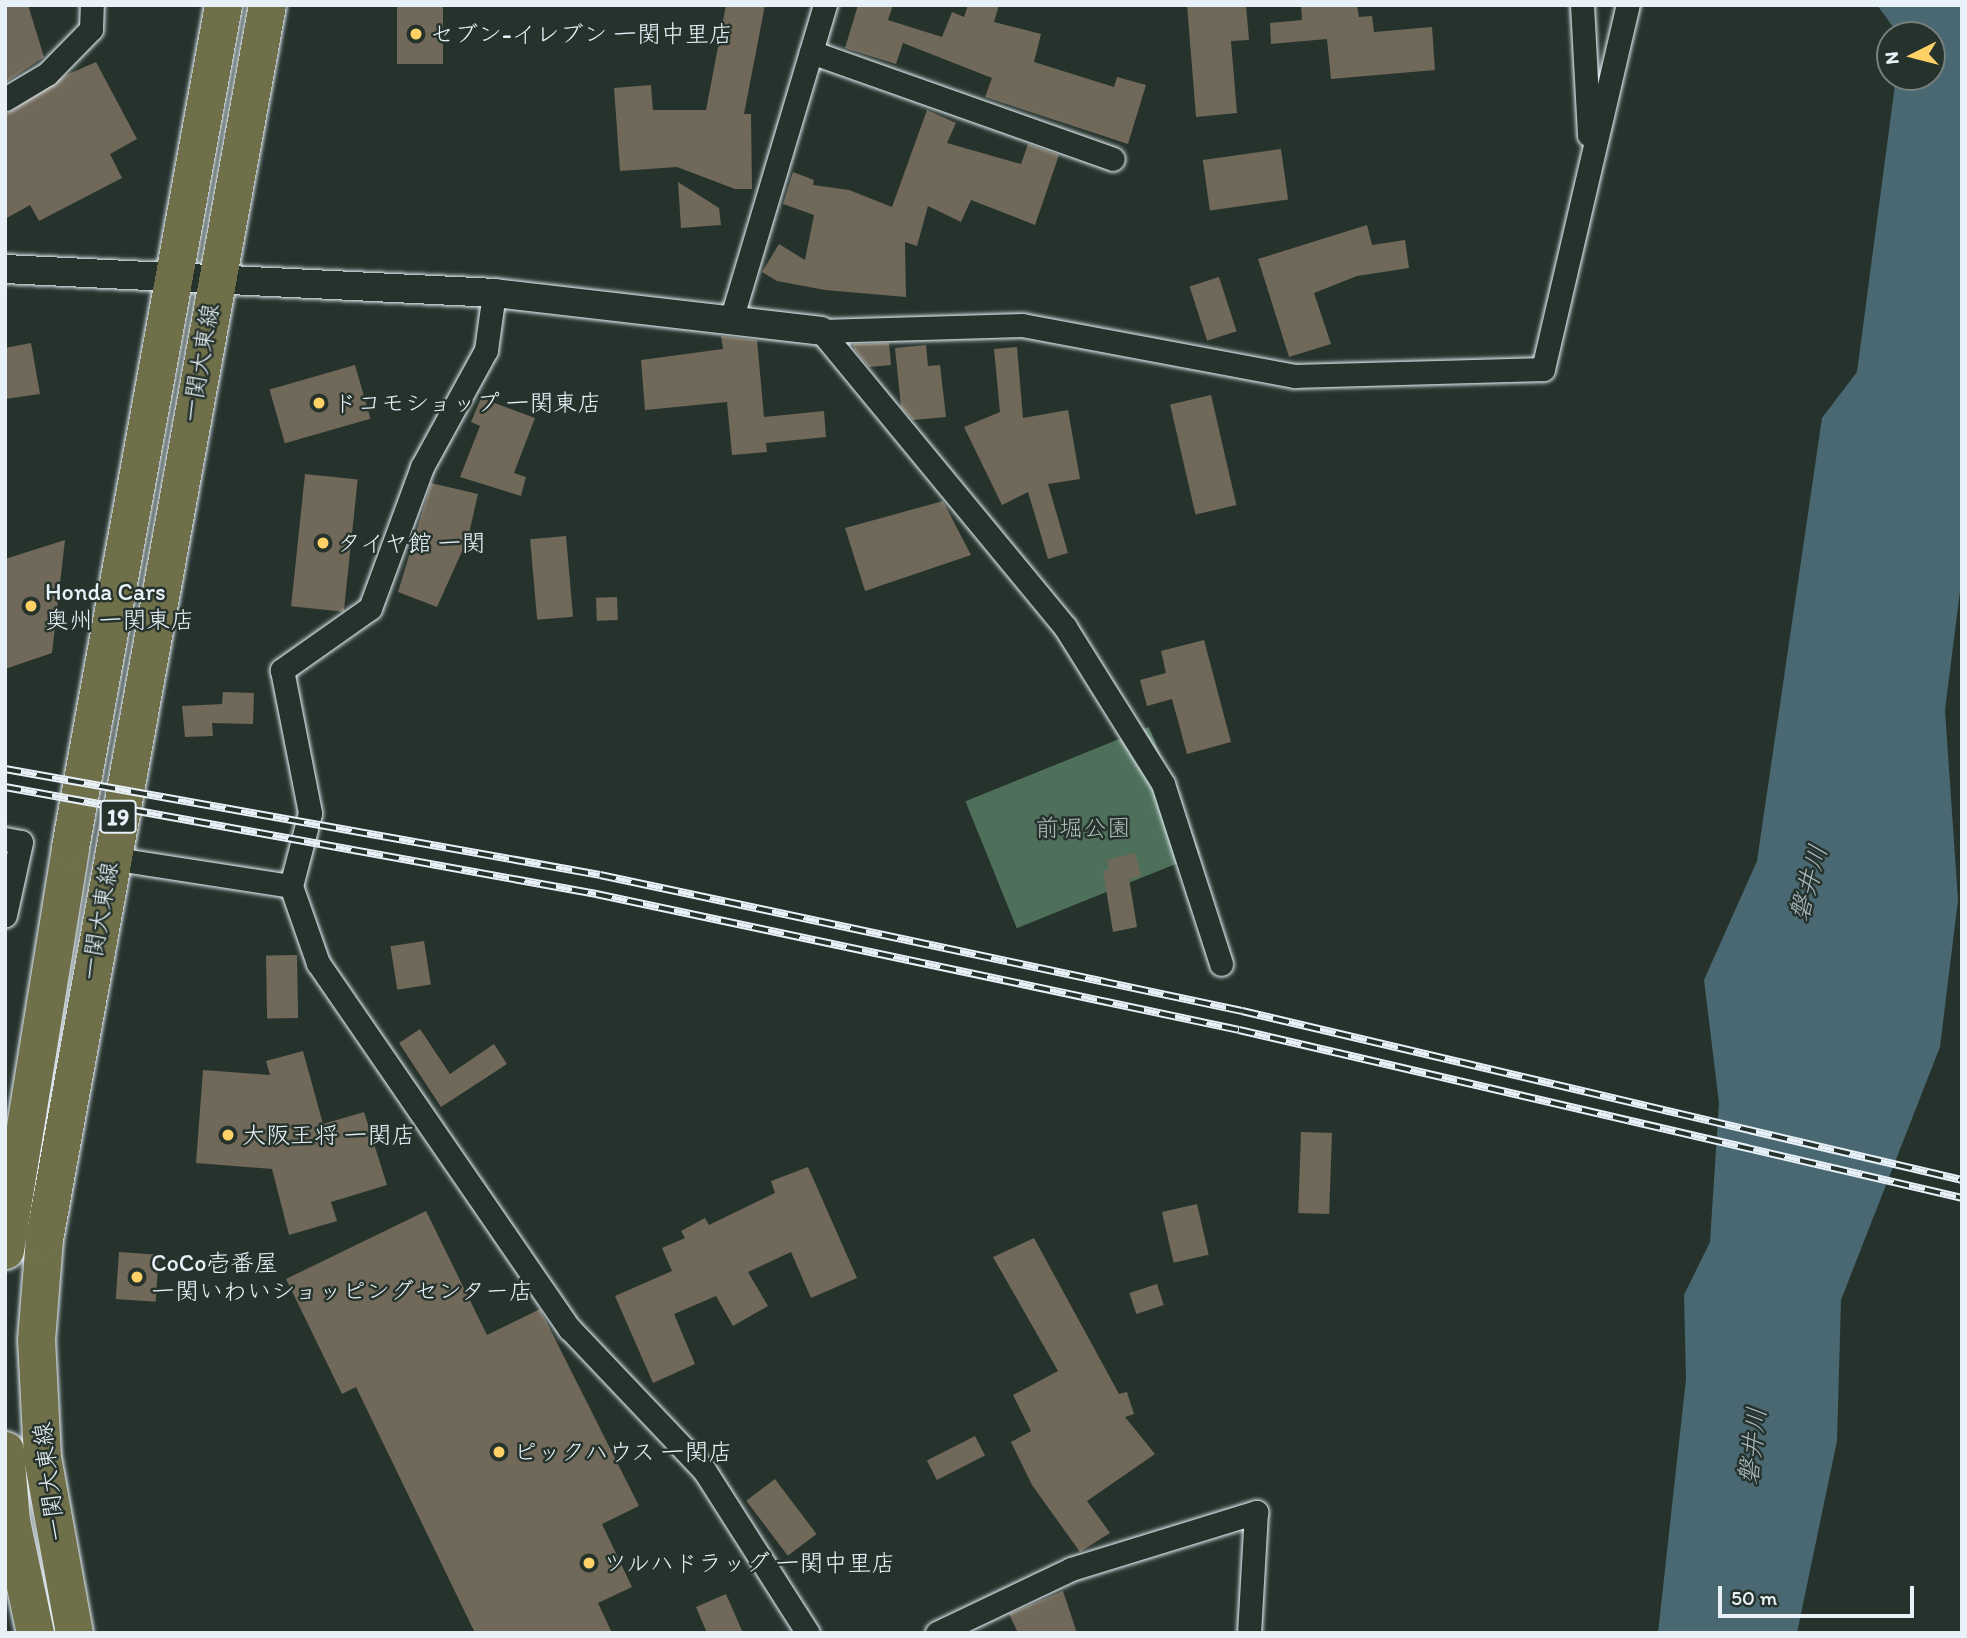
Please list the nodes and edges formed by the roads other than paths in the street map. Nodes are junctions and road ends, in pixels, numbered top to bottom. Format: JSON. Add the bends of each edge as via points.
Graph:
{"nodes":[{"id":1,"x":92,"y":5,"type":"edge"},
{"id":2,"x":223,"y":5,"type":"edge"},
{"id":3,"x":267,"y":5,"type":"edge"},
{"id":4,"x":825,"y":5,"type":"edge"},
{"id":5,"x":1582,"y":5,"type":"edge"},
{"id":6,"x":1628,"y":5,"type":"edge"},
{"id":7,"x":811,"y":52,"type":"junction"},
{"id":8,"x":5,"y":100,"type":"edge"},
{"id":9,"x":1113,"y":159,"type":"dead end"},
{"id":10,"x":1590,"y":163,"type":"junction"},
{"id":11,"x":5,"y":269,"type":"edge"},
{"id":12,"x":172,"y":275,"type":"junction"},
{"id":13,"x":215,"y":277,"type":"junction"},
{"id":14,"x":494,"y":293,"type":"junction"},
{"id":15,"x":732,"y":320,"type":"junction"},
{"id":16,"x":821,"y":331,"type":"junction"},
{"id":17,"x":5,"y":839,"type":"edge"},
{"id":18,"x":110,"y":858,"type":"junction"},
{"id":19,"x":291,"y":886,"type":"junction"},
{"id":20,"x":5,"y":915,"type":"edge"},
{"id":21,"x":1221,"y":964,"type":"dead end"},
{"id":22,"x":5,"y":1250,"type":"edge"},
{"id":23,"x":5,"y":1450,"type":"edge"},
{"id":24,"x":35,"y":1633,"type":"edge"},
{"id":25,"x":74,"y":1633,"type":"edge"},
{"id":26,"x":808,"y":1633,"type":"edge"},
{"id":27,"x":937,"y":1633,"type":"edge"},
{"id":28,"x":1249,"y":1633,"type":"edge"}],
"edges":[{"from":1,"to":8,"type":"street","via":[[91,29],[47,74]]},
{"from":2,"to":12,"type":"main road","name":"一関大東線","number":"19"},
{"from":3,"to":13,"type":"main road","name":"一関大東線","number":"19"},
{"from":4,"to":7,"type":"street"},
{"from":5,"to":10,"type":"street"},
{"from":6,"to":10,"type":"street"},
{"from":7,"to":9,"type":"street"},
{"from":7,"to":15,"type":"street"},
{"from":10,"to":16,"type":"street","via":[[1543,369],[1532,373],[1295,376],[1022,325]]},
{"from":11,"to":12,"type":"street"},
{"from":12,"to":13,"type":"street"},
{"from":12,"to":22,"type":"main road","name":"一関大東線","number":"19","via":[[8,1210]]},
{"from":13,"to":14,"type":"street"},
{"from":13,"to":18,"type":"main road","name":"一関大東線","number":"19"},
{"from":14,"to":15,"type":"street"},
{"from":14,"to":19,"type":"street","via":[[486,350],[422,467],[370,608],[282,670],[310,813]]},
{"from":15,"to":16,"type":"street"},
{"from":16,"to":21,"type":"street","via":[[1065,627],[1163,784]]},
{"from":17,"to":20,"type":"street","via":[[21,842]]},
{"from":18,"to":19,"type":"street"},
{"from":18,"to":25,"type":"main road","name":"一関大東線","number":"19","via":[[44,1238],[36,1340],[43,1457]]},
{"from":19,"to":26,"type":"street","via":[[318,963],[570,1329],[704,1470]]},
{"from":23,"to":24,"type":"main road","name":"一関大東線","via":[[11,1521]]},
{"from":27,"to":28,"type":"street","via":[[1071,1569],[1256,1512]]}]}
